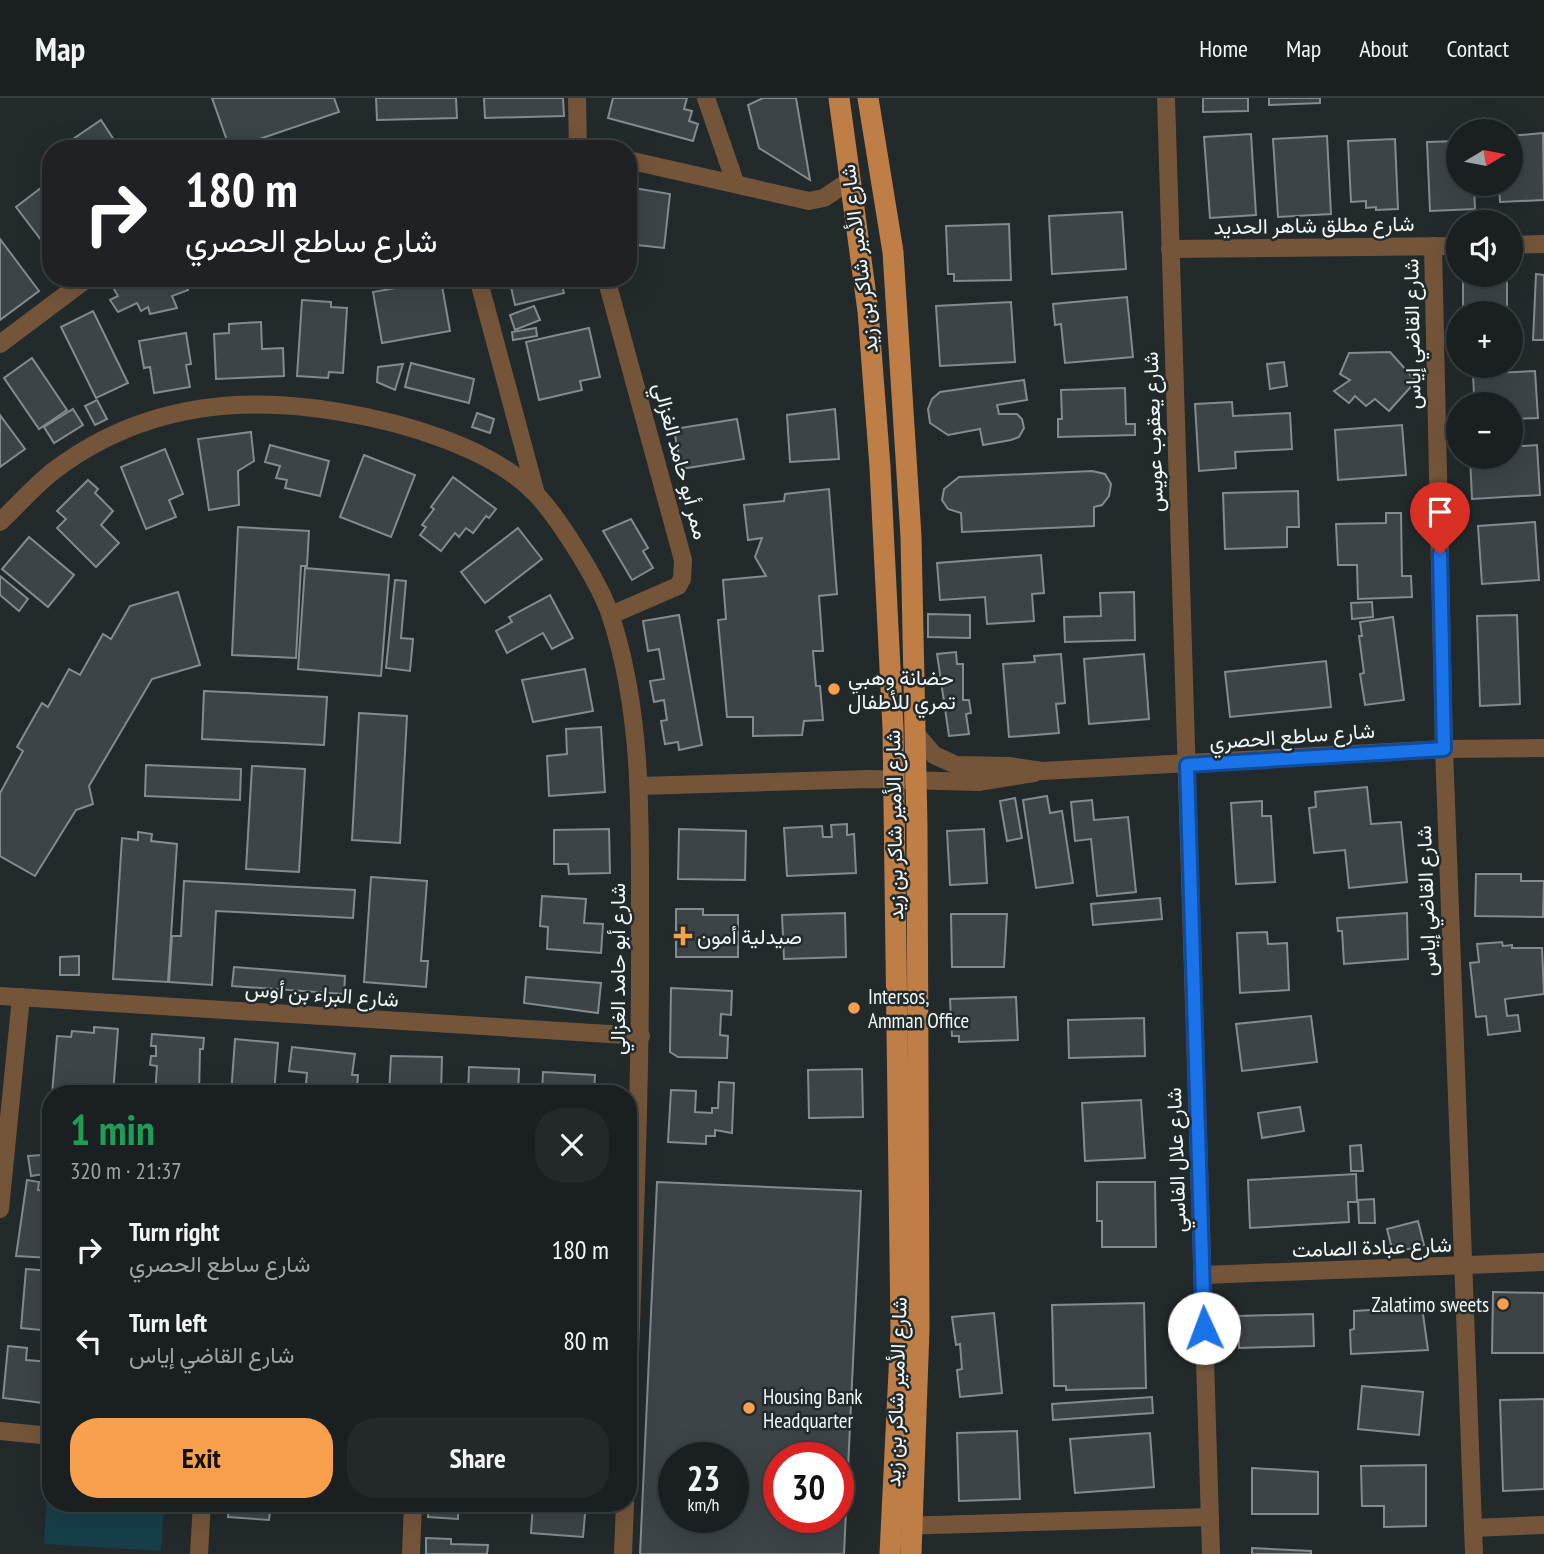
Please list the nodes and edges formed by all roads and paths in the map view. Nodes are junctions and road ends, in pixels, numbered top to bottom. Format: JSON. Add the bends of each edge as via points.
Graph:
{"nodes":[{"id":1,"x":577,"y":98,"type":"edge"},
{"id":2,"x":706,"y":98,"type":"edge"},
{"id":3,"x":839,"y":98,"type":"edge"},
{"id":4,"x":868,"y":98,"type":"edge"},
{"id":5,"x":1166,"y":98,"type":"edge"},
{"id":6,"x":578,"y":140,"type":"edge"},
{"id":7,"x":637,"y":162,"type":"edge"},
{"id":8,"x":849,"y":181,"type":"junction"},
{"id":9,"x":735,"y":182,"type":"junction"},
{"id":10,"x":1544,"y":244,"type":"edge"},
{"id":11,"x":1523,"y":245,"type":"edge"},
{"id":12,"x":1433,"y":246,"type":"junction"},
{"id":13,"x":1446,"y":246,"type":"edge"},
{"id":14,"x":1170,"y":249,"type":"junction"},
{"id":15,"x":76,"y":287,"type":"edge"},
{"id":16,"x":480,"y":287,"type":"edge"},
{"id":17,"x":609,"y":287,"type":"edge"},
{"id":18,"x":0,"y":344,"type":"edge"},
{"id":19,"x":536,"y":494,"type":"junction"},
{"id":20,"x":0,"y":522,"type":"edge"},
{"id":21,"x":611,"y":615,"type":"junction"},
{"id":22,"x":915,"y":733,"type":"junction"},
{"id":23,"x":1544,"y":748,"type":"edge"},
{"id":24,"x":1444,"y":749,"type":"junction"},
{"id":25,"x":1187,"y":765,"type":"junction"},
{"id":26,"x":1042,"y":771,"type":"junction"},
{"id":27,"x":904,"y":779,"type":"junction"},
{"id":28,"x":640,"y":786,"type":"junction"},
{"id":29,"x":0,"y":996,"type":"edge"},
{"id":30,"x":21,"y":997,"type":"junction"},
{"id":31,"x":640,"y":1036,"type":"junction"},
{"id":32,"x":637,"y":1128,"type":"edge"},
{"id":33,"x":0,"y":1209,"type":"edge"},
{"id":34,"x":1544,"y":1262,"type":"edge"},
{"id":35,"x":1461,"y":1267,"type":"junction"},
{"id":36,"x":1202,"y":1275,"type":"junction"},
{"id":37,"x":0,"y":1431,"type":"edge"},
{"id":38,"x":42,"y":1435,"type":"edge"},
{"id":39,"x":202,"y":1512,"type":"edge"},
{"id":40,"x":413,"y":1512,"type":"edge"},
{"id":41,"x":625,"y":1512,"type":"edge"},
{"id":42,"x":1210,"y":1517,"type":"junction"},
{"id":43,"x":1544,"y":1525,"type":"edge"},
{"id":44,"x":901,"y":1526,"type":"junction"},
{"id":45,"x":1473,"y":1528,"type":"junction"},
{"id":46,"x":200,"y":1554,"type":"edge"},
{"id":47,"x":411,"y":1554,"type":"edge"},
{"id":48,"x":623,"y":1554,"type":"edge"},
{"id":49,"x":890,"y":1554,"type":"edge"},
{"id":50,"x":911,"y":1554,"type":"edge"},
{"id":51,"x":1211,"y":1554,"type":"edge"},
{"id":52,"x":1474,"y":1554,"type":"edge"}],
"edges":[{"from":1,"to":6,"type":"street"},
{"from":2,"to":9,"type":"street"},
{"from":3,"to":8,"type":"main road","name":"شارع الأمير شاكر بن زيد"},
{"from":4,"to":22,"type":"main road","name":"شارع الأمير شاكر بن زيد","via":[[894,265],[911,537]]},
{"from":5,"to":14,"type":"street","name":"شارع يعقوب عويس"},
{"from":7,"to":9,"type":"street"},
{"from":8,"to":9,"type":"street","via":[[824,198],[809,201]]},
{"from":8,"to":27,"type":"main road","name":"شارع الأمير شاكر بن زيد","via":[[868,311]]},
{"from":10,"to":11,"type":"street"},
{"from":12,"to":13,"type":"street","name":"شارع مطلق شاهر الحديد"},
{"from":12,"to":14,"type":"street","name":"شارع مطلق شاهر الحديد"},
{"from":12,"to":24,"type":"street","name":"شارع القاضي إياس"},
{"from":14,"to":25,"type":"street","name":"شارع يعقوب عويس"},
{"from":15,"to":18,"type":"street"},
{"from":16,"to":19,"type":"street"},
{"from":17,"to":21,"type":"street","name":"ممر أبو حامد الغزالي","via":[[683,560],[678,586]]},
{"from":19,"to":20,"type":"street","via":[[475,453],[412,429],[307,406],[225,406],[132,424],[52,471]]},
{"from":19,"to":21,"type":"street","name":"شارع أبو حامد الغزالي","via":[[591,575]]},
{"from":21,"to":28,"type":"street","name":"شارع أبو حامد الغزالي","via":[[629,695]]},
{"from":22,"to":26,"type":"street","name":"شارع ساطع الحصري","via":[[934,755],[956,765]]},
{"from":22,"to":27,"type":"main road","name":"شارع الأمير شاكر بن زيد"},
{"from":23,"to":24,"type":"street","name":"شارع ساطع الحصري"},
{"from":24,"to":25,"type":"street","name":"شارع ساطع الحصري"},
{"from":24,"to":35,"type":"street","name":"شارع القاضي إياس"},
{"from":25,"to":26,"type":"street","name":"شارع ساطع الحصري"},
{"from":25,"to":36,"type":"street","name":"شارع علال الفاسي"},
{"from":26,"to":27,"type":"street","name":"شارع ساطع الحصري","via":[[978,782]]},
{"from":27,"to":28,"type":"street","name":"شارع ساطع الحصري"},
{"from":27,"to":44,"type":"main road","name":"شارع الأمير شاكر بن زيد","via":[[919,1329]]},
{"from":28,"to":31,"type":"street","name":"شارع أبو حامد الغزالي"},
{"from":29,"to":30,"type":"street","name":"شارع البراء بن أوس"},
{"from":30,"to":31,"type":"street","name":"شارع البراء بن أوس"},
{"from":30,"to":33,"type":"street"},
{"from":31,"to":32,"type":"street","name":"شارع أبو حامد الغزالي"},
{"from":34,"to":35,"type":"street","name":"شارع عبادة الصامت"},
{"from":35,"to":36,"type":"street","name":"شارع عبادة الصامت"},
{"from":35,"to":45,"type":"street","name":"شارع القاضي إياس"},
{"from":36,"to":42,"type":"street","name":"شارع علال الفاسي"},
{"from":37,"to":38,"type":"street"},
{"from":39,"to":46,"type":"street"},
{"from":40,"to":47,"type":"street"},
{"from":41,"to":48,"type":"street"},
{"from":42,"to":44,"type":"street"},
{"from":42,"to":51,"type":"street","name":"شارع علال الفاسي"},
{"from":43,"to":45,"type":"street"},
{"from":44,"to":49,"type":"main road","name":"شارع الأمير شاكر بن زيد"},
{"from":44,"to":50,"type":"main road","name":"شارع الأمير شاكر بن زيد"},
{"from":45,"to":52,"type":"street","name":"شارع القاضي إياس"}]}
